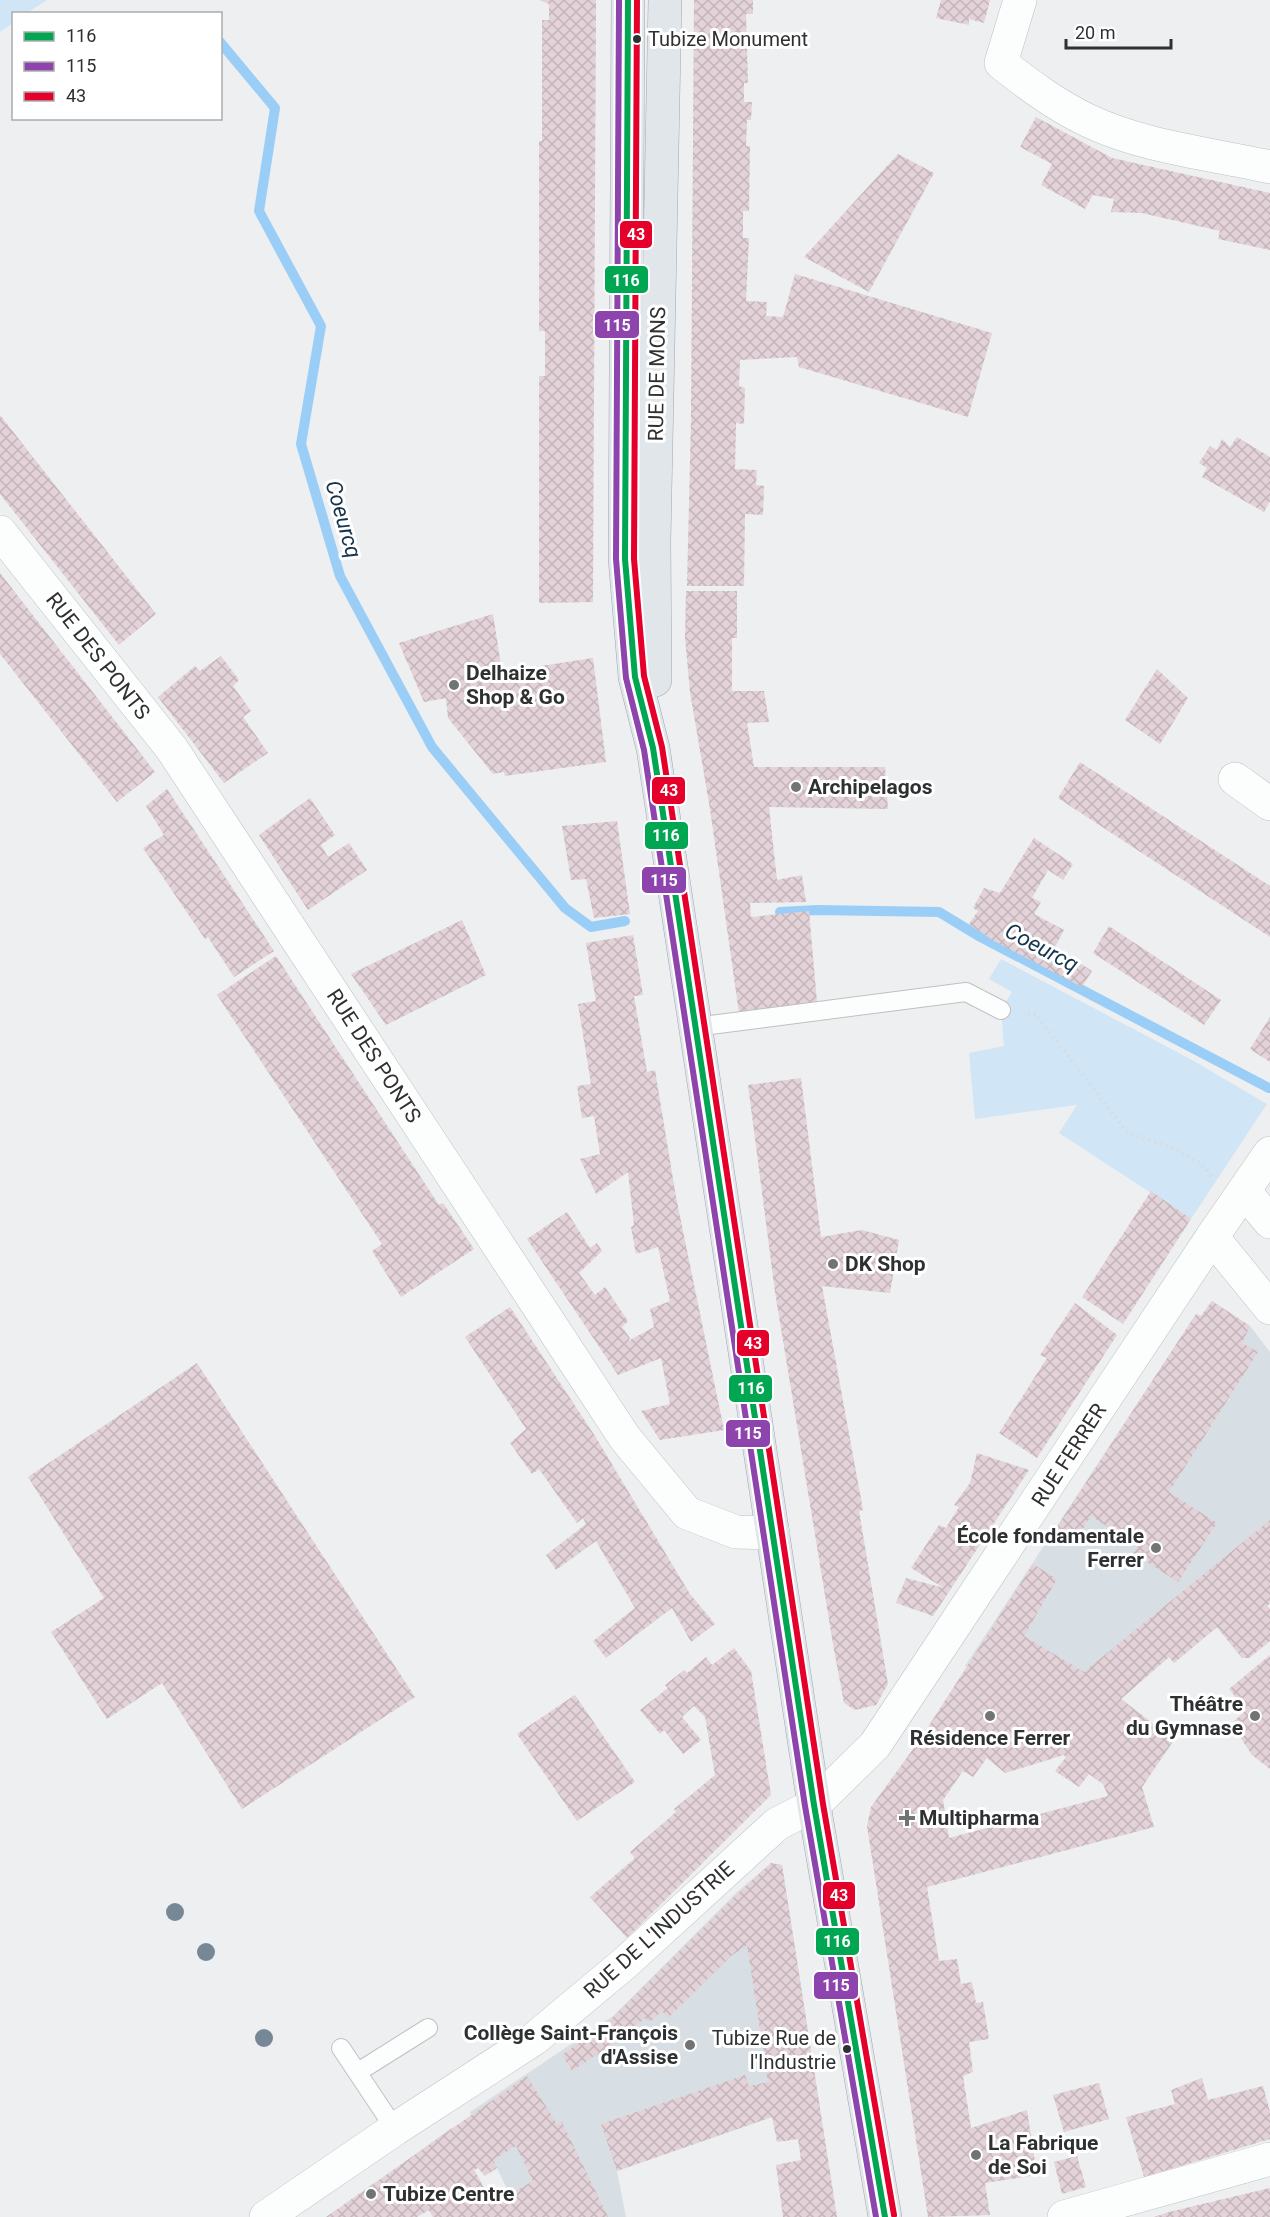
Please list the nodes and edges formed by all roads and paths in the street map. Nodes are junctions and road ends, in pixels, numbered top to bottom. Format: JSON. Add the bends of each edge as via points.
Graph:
{"nodes":[{"id":1,"x":628,"y":0,"type":"edge"},
{"id":2,"x":664,"y":0,"type":"edge"},
{"id":3,"x":1020,"y":0,"type":"edge"},
{"id":4,"x":1270,"y":167,"type":"edge"},
{"id":5,"x":0,"y":532,"type":"edge"},
{"id":6,"x":653,"y":748,"type":"junction"},
{"id":7,"x":1235,"y":779,"type":"dead end"},
{"id":8,"x":1270,"y":804,"type":"edge"},
{"id":9,"x":1001,"y":1010,"type":"joint"},
{"id":10,"x":695,"y":1027,"type":"junction"},
{"id":11,"x":1270,"y":1153,"type":"edge"},
{"id":12,"x":1240,"y":1197,"type":"junction"},
{"id":13,"x":1270,"y":1222,"type":"edge"},
{"id":14,"x":1212,"y":1237,"type":"junction"},
{"id":15,"x":1270,"y":1308,"type":"edge"},
{"id":16,"x":773,"y":1533,"type":"junction"},
{"id":17,"x":814,"y":1805,"type":"junction"},
{"id":18,"x":428,"y":2028,"type":"dead end"},
{"id":19,"x":341,"y":2048,"type":"dead end"},
{"id":20,"x":358,"y":2072,"type":"junction"},
{"id":21,"x":395,"y":2129,"type":"junction"},
{"id":22,"x":1270,"y":2159,"type":"edge"},
{"id":23,"x":266,"y":2217,"type":"edge"},
{"id":24,"x":885,"y":2217,"type":"edge"},
{"id":25,"x":1064,"y":2217,"type":"edge"}],
"edges":[{"from":1,"to":6,"type":"main road","name":"RUE DE MONS","via":[[625,559],[635,677]]},
{"from":2,"to":6,"type":"main road","name":"RUE DE MONS"},
{"from":3,"to":4,"type":"street","via":[[1001,63],[1052,101],[1128,136]]},
{"from":5,"to":16,"type":"street","name":"RUE DES PONTS","via":[[172,749],[625,1438],[687,1513],[736,1532]]},
{"from":6,"to":10,"type":"main road","name":"RUE DE MONS"},
{"from":7,"to":8,"type":"street"},
{"from":9,"to":10,"type":"lane","via":[[966,992]]},
{"from":9,"to":12,"type":"path","via":[[1036,1014],[1126,1131],[1177,1150],[1201,1164]]},
{"from":10,"to":16,"type":"main road","name":"RUE DE MONS"},
{"from":11,"to":12,"type":"street","name":"RUE FERRER"},
{"from":12,"to":13,"type":"street"},
{"from":12,"to":14,"type":"street","name":"RUE FERRER"},
{"from":14,"to":15,"type":"street"},
{"from":14,"to":17,"type":"street","name":"RUE FERRER","via":[[875,1745]]},
{"from":16,"to":17,"type":"main road","name":"RUE DE MONS"},
{"from":17,"to":21,"type":"street","name":"RUE DE L'INDUSTRIE","via":[[777,1824],[625,1963],[534,2039]]},
{"from":17,"to":24,"type":"main road","name":"RUE DE MONS"},
{"from":18,"to":20,"type":"lane"},
{"from":19,"to":20,"type":"lane"},
{"from":20,"to":21,"type":"lane"},
{"from":21,"to":23,"type":"street","name":"RUE DE L'INDUSTRIE"},
{"from":22,"to":25,"type":"street"}]}
